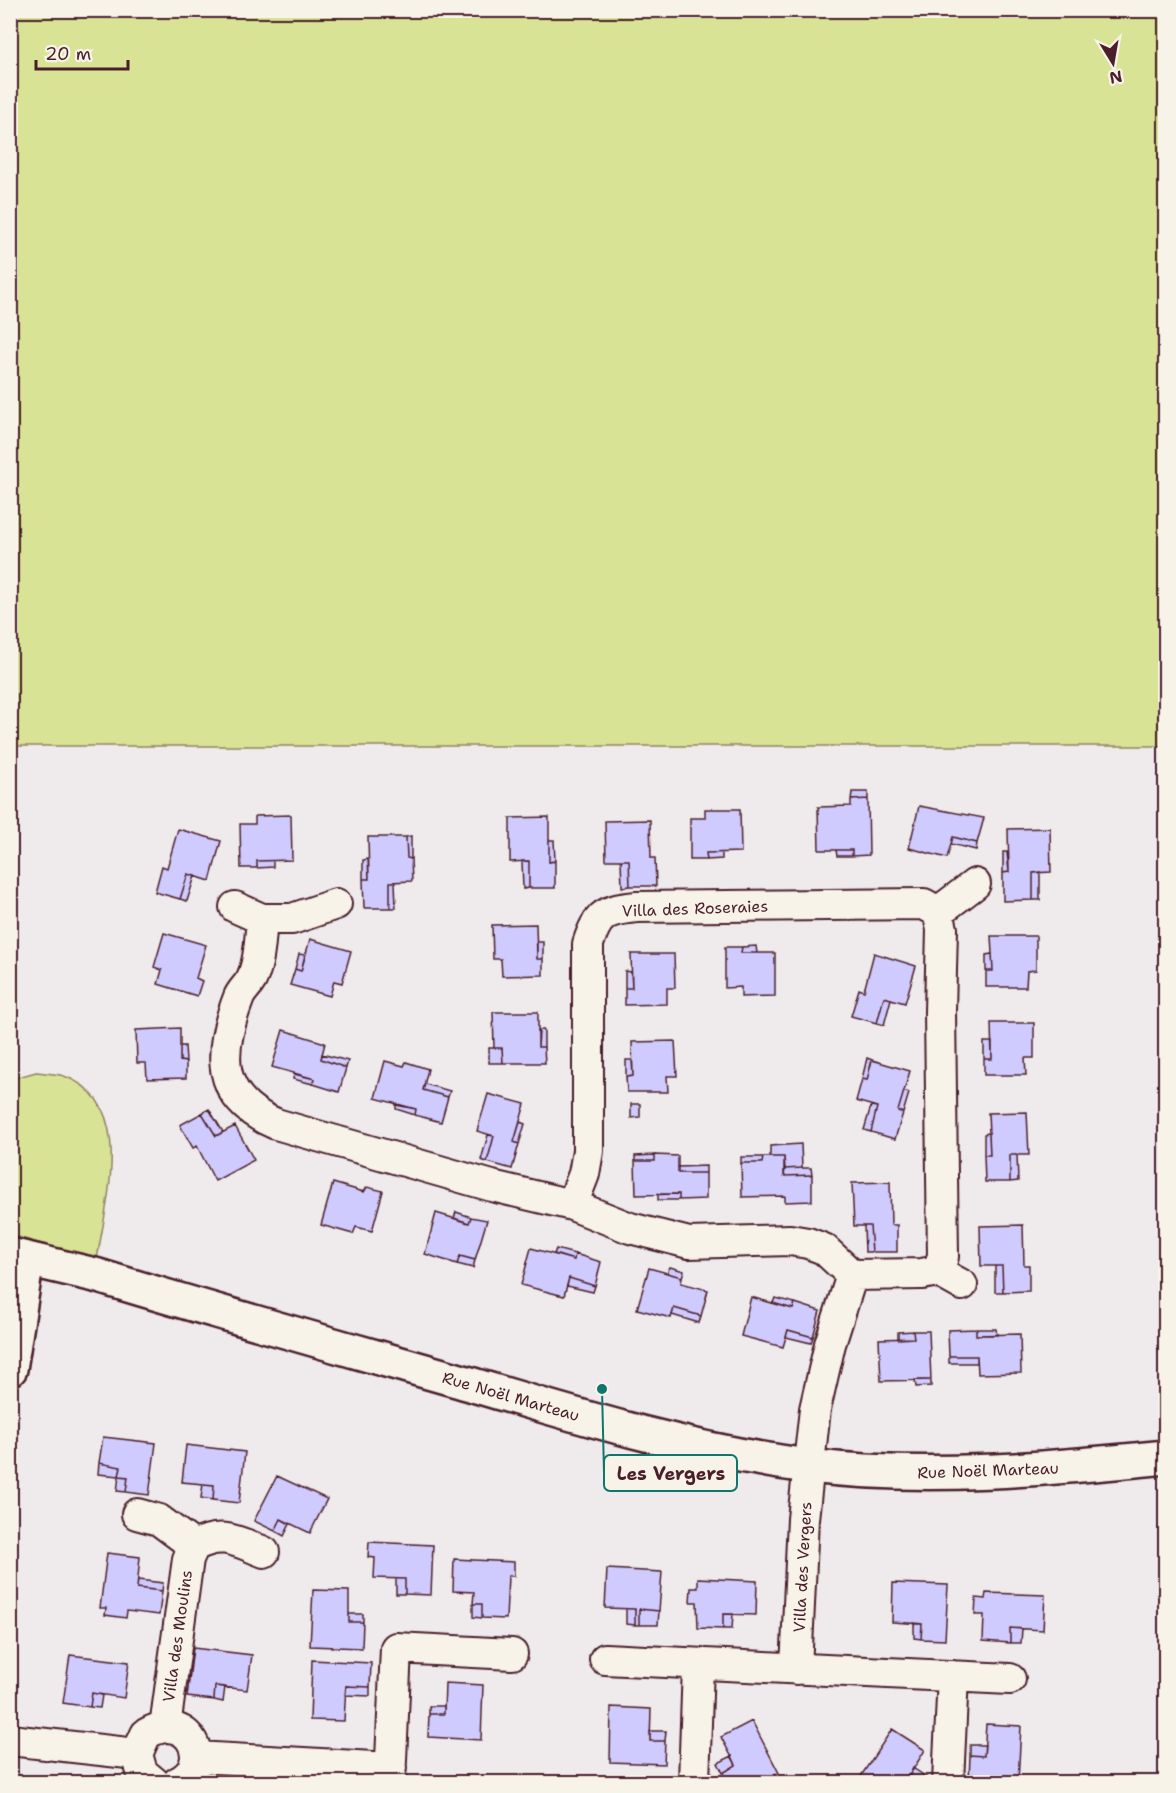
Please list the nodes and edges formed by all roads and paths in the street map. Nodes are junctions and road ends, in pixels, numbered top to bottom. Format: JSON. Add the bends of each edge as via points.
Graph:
{"nodes":[{"id":1,"x":975,"y":884,"type":"dead end"},
{"id":2,"x":336,"y":904,"type":"dead end"},
{"id":3,"x":235,"y":907,"type":"dead end"},
{"id":4,"x":938,"y":912,"type":"junction"},
{"id":5,"x":262,"y":919,"type":"junction"},
{"id":6,"x":572,"y":1205,"type":"junction"},
{"id":7,"x":19,"y":1257,"type":"edge"},
{"id":8,"x":852,"y":1275,"type":"junction"},
{"id":9,"x":10,"y":1369,"type":"edge"},
{"id":10,"x":1166,"y":1457,"type":"edge"},
{"id":11,"x":809,"y":1466,"type":"junction"},
{"id":12,"x":137,"y":1514,"type":"dead end"},
{"id":13,"x":194,"y":1545,"type":"junction"},
{"id":14,"x":264,"y":1552,"type":"dead end"},
{"id":15,"x":512,"y":1654,"type":"dead end"},
{"id":16,"x":605,"y":1659,"type":"dead end"},
{"id":17,"x":698,"y":1665,"type":"junction"},
{"id":18,"x":796,"y":1669,"type":"junction"},
{"id":19,"x":953,"y":1676,"type":"junction"},
{"id":20,"x":1010,"y":1679,"type":"dead end"},
{"id":21,"x":165,"y":1726,"type":"junction"},
{"id":22,"x":10,"y":1740,"type":"edge"},
{"id":23,"x":137,"y":1754,"type":"junction"},
{"id":24,"x":196,"y":1757,"type":"junction"},
{"id":25,"x":390,"y":1775,"type":"edge"},
{"id":26,"x":154,"y":1782,"type":"edge"},
{"id":27,"x":178,"y":1782,"type":"edge"},
{"id":28,"x":693,"y":1782,"type":"edge"},
{"id":29,"x":948,"y":1782,"type":"edge"}],
"edges":[{"from":1,"to":4,"type":"street"},
{"from":2,"to":5,"type":"street","via":[[292,919]]},
{"from":3,"to":5,"type":"street"},
{"from":4,"to":6,"type":"street","name":"Villa des Roseraies","via":[[924,904],[637,908],[602,915],[588,944],[588,1151]]},
{"from":4,"to":8,"type":"street","via":[[942,929],[943,1257],[950,1278],[922,1274]]},
{"from":5,"to":6,"type":"street","via":[[258,960],[252,979],[240,994],[224,1049],[232,1086],[256,1115],[492,1186]]},
{"from":6,"to":8,"type":"street","via":[[630,1228],[689,1243],[808,1243],[824,1249]]},
{"from":7,"to":9,"type":"street"},
{"from":7,"to":11,"type":"street","name":"Rue Noël Marteau","via":[[95,1275],[606,1424]]},
{"from":8,"to":11,"type":"street","via":[[815,1409]]},
{"from":10,"to":11,"type":"street","name":"Rue Noël Marteau","via":[[1001,1472],[909,1473]]},
{"from":11,"to":18,"type":"street","name":"Villa des Vergers"},
{"from":12,"to":13,"type":"street","via":[[159,1520]]},
{"from":13,"to":14,"type":"street","via":[[224,1536]]},
{"from":13,"to":21,"type":"street","name":"Villa des Moulins","via":[[188,1558]]},
{"from":15,"to":25,"type":"street","via":[[396,1648]]},
{"from":16,"to":17,"type":"street"},
{"from":17,"to":18,"type":"street"},
{"from":17,"to":28,"type":"street"},
{"from":18,"to":19,"type":"street"},
{"from":19,"to":20,"type":"street"},
{"from":19,"to":29,"type":"street"},
{"from":21,"to":23,"type":"street","name":"Villa des Moulins","via":[[146,1734]]},
{"from":21,"to":24,"type":"street","name":"Villa des Moulins","via":[[190,1737]]},
{"from":22,"to":23,"type":"street"},
{"from":23,"to":26,"type":"street","via":[[141,1772]]},
{"from":24,"to":25,"type":"street"},
{"from":24,"to":27,"type":"street","via":[[191,1773]]}]}
